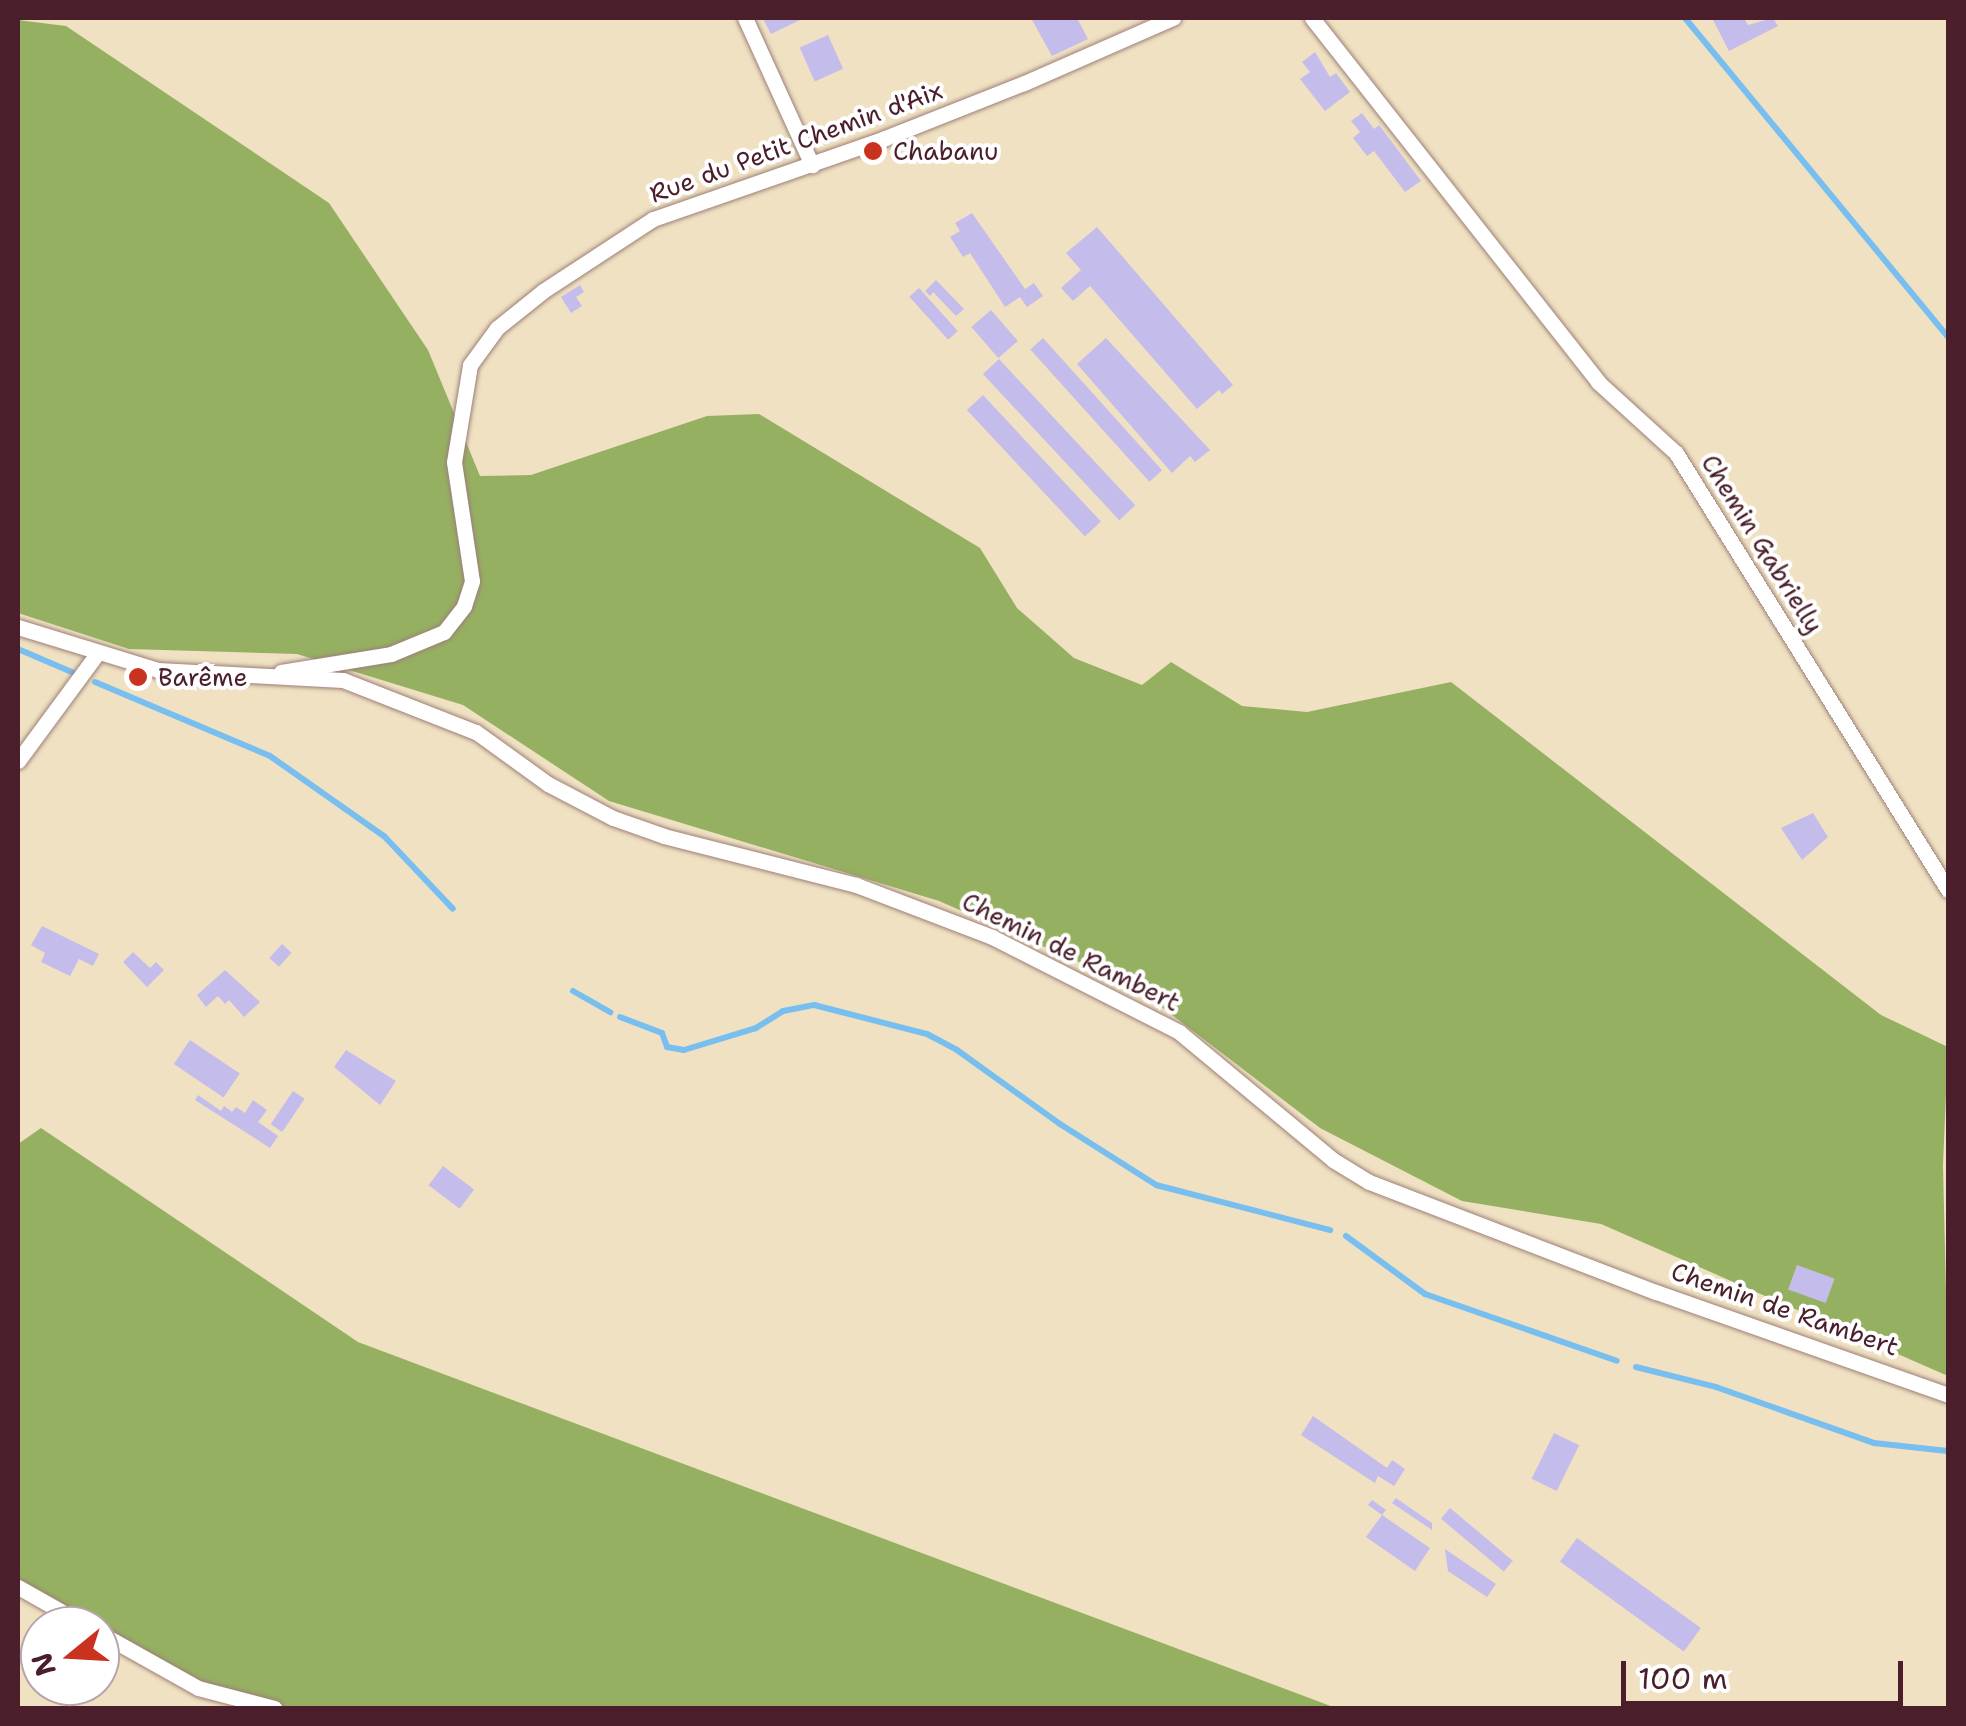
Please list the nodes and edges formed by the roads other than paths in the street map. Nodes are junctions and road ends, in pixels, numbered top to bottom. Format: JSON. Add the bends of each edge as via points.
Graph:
{"nodes":[{"id":1,"x":745,"y":18,"type":"edge"},
{"id":2,"x":1172,"y":18,"type":"edge"},
{"id":3,"x":1312,"y":18,"type":"edge"},
{"id":4,"x":812,"y":165,"type":"junction"},
{"id":5,"x":18,"y":628,"type":"edge"},
{"id":6,"x":98,"y":654,"type":"junction"},
{"id":7,"x":249,"y":679,"type":"junction"},
{"id":8,"x":18,"y":761,"type":"edge"},
{"id":9,"x":1948,"y":890,"type":"edge"},
{"id":10,"x":1948,"y":1395,"type":"edge"},
{"id":11,"x":18,"y":1587,"type":"edge"},
{"id":12,"x":52,"y":1606,"type":"edge"},
{"id":13,"x":120,"y":1644,"type":"edge"},
{"id":14,"x":274,"y":1708,"type":"edge"}],
"edges":[{"from":1,"to":4,"type":"street"},
{"from":2,"to":4,"type":"street","name":"Rue du Petit Chemin d'Aix","via":[[1024,84]]},
{"from":3,"to":9,"type":"street","name":"Chemin Gabrielly","via":[[1598,382],[1676,453]]},
{"from":4,"to":7,"type":"street","name":"Rue du Petit Chemin d'Aix","via":[[652,219],[497,328],[470,365],[460,405],[454,462],[472,581],[464,606],[444,632],[391,654]]},
{"from":5,"to":6,"type":"street","name":"Chemin de Rambert"},
{"from":6,"to":7,"type":"street","name":"Chemin de Rambert","via":[[158,670]]},
{"from":6,"to":8,"type":"street"},
{"from":7,"to":10,"type":"street","name":"Chemin de Rambert","via":[[343,680],[476,732],[548,784],[613,818],[856,884],[992,937],[1180,1032],[1333,1160],[1369,1182]]},
{"from":11,"to":12,"type":"street"},
{"from":13,"to":14,"type":"street","via":[[198,1688]]}]}
